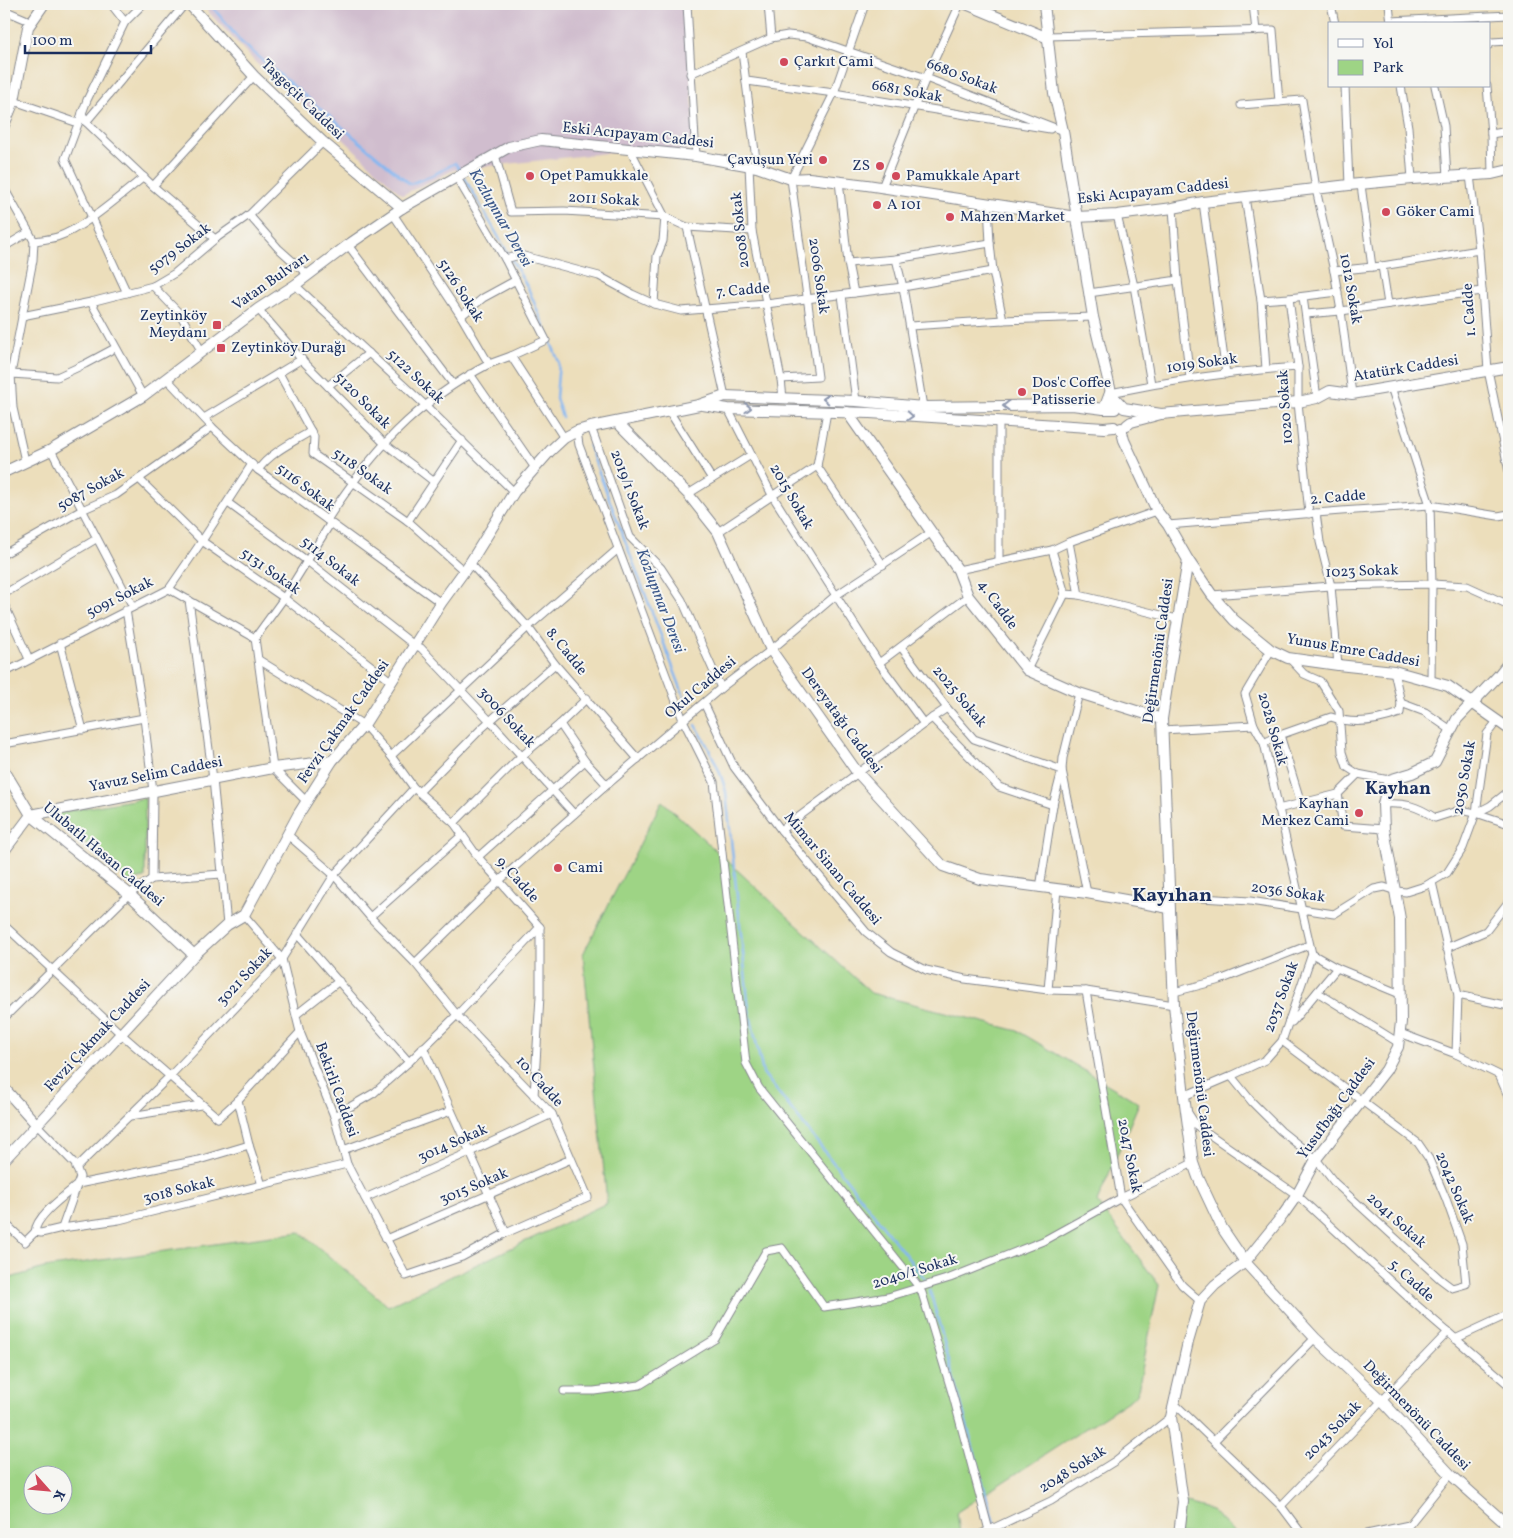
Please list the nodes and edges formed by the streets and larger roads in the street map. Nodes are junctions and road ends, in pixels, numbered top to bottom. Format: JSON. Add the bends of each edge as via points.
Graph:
{"nodes":[{"id":1,"x":44,"y":4,"type":"edge"},
{"id":2,"x":111,"y":4,"type":"edge"},
{"id":3,"x":143,"y":4,"type":"edge"},
{"id":4,"x":185,"y":4,"type":"edge"},
{"id":5,"x":189,"y":4,"type":"edge"},
{"id":6,"x":687,"y":4,"type":"edge"},
{"id":7,"x":768,"y":4,"type":"edge"},
{"id":8,"x":865,"y":4,"type":"edge"},
{"id":9,"x":966,"y":4,"type":"edge"},
{"id":10,"x":1044,"y":4,"type":"edge"},
{"id":11,"x":1253,"y":4,"type":"edge"},
{"id":12,"x":1331,"y":4,"type":"edge"},
{"id":13,"x":1389,"y":4,"type":"edge"},
{"id":14,"x":4,"y":10,"type":"edge"},
{"id":15,"x":1509,"y":15,"type":"edge"},
{"id":16,"x":32,"y":22,"type":"junction"},
{"id":17,"x":125,"y":22,"type":"junction"},
{"id":18,"x":1335,"y":22,"type":"edge"},
{"id":19,"x":1391,"y":22,"type":"edge"},
{"id":20,"x":1256,"y":31,"type":"junction"},
{"id":21,"x":1048,"y":37,"type":"junction"},
{"id":22,"x":771,"y":38,"type":"junction"},
{"id":23,"x":1509,"y":41,"type":"edge"},
{"id":24,"x":1490,"y":44,"type":"edge"},
{"id":25,"x":742,"y":52,"type":"junction"},
{"id":26,"x":850,"y":52,"type":"junction"},
{"id":27,"x":690,"y":74,"type":"junction"},
{"id":28,"x":254,"y":76,"type":"junction"},
{"id":29,"x":926,"y":78,"type":"junction"},
{"id":30,"x":747,"y":81,"type":"junction"},
{"id":31,"x":1345,"y":88,"type":"edge"},
{"id":32,"x":1401,"y":88,"type":"edge"},
{"id":33,"x":1435,"y":88,"type":"edge"},
{"id":34,"x":1487,"y":88,"type":"edge"},
{"id":35,"x":834,"y":93,"type":"junction"},
{"id":36,"x":14,"y":101,"type":"junction"},
{"id":37,"x":1279,"y":102,"type":"junction"},
{"id":38,"x":1241,"y":105,"type":"dead end"},
{"id":39,"x":914,"y":108,"type":"junction"},
{"id":40,"x":4,"y":123,"type":"edge"},
{"id":41,"x":82,"y":123,"type":"junction"},
{"id":42,"x":1063,"y":131,"type":"junction"},
{"id":43,"x":1509,"y":131,"type":"edge"},
{"id":44,"x":1491,"y":134,"type":"junction"},
{"id":45,"x":323,"y":142,"type":"junction"},
{"id":46,"x":630,"y":149,"type":"junction"},
{"id":47,"x":495,"y":155,"type":"junction"},
{"id":48,"x":696,"y":156,"type":"junction"},
{"id":49,"x":753,"y":166,"type":"junction"},
{"id":50,"x":1509,"y":170,"type":"edge"},
{"id":51,"x":1470,"y":174,"type":"junction"},
{"id":52,"x":1492,"y":174,"type":"junction"},
{"id":53,"x":144,"y":177,"type":"junction"},
{"id":54,"x":1447,"y":177,"type":"junction"},
{"id":55,"x":458,"y":178,"type":"junction"},
{"id":56,"x":791,"y":179,"type":"junction"},
{"id":57,"x":1412,"y":179,"type":"junction"},
{"id":58,"x":839,"y":181,"type":"junction"},
{"id":59,"x":1349,"y":185,"type":"junction"},
{"id":60,"x":1361,"y":185,"type":"junction"},
{"id":61,"x":153,"y":186,"type":"junction"},
{"id":62,"x":882,"y":187,"type":"junction"},
{"id":63,"x":4,"y":188,"type":"edge"},
{"id":64,"x":1316,"y":189,"type":"junction"},
{"id":65,"x":1245,"y":197,"type":"junction"},
{"id":66,"x":1203,"y":202,"type":"junction"},
{"id":67,"x":988,"y":204,"type":"junction"},
{"id":68,"x":1173,"y":208,"type":"junction"},
{"id":69,"x":397,"y":211,"type":"junction"},
{"id":70,"x":250,"y":215,"type":"junction"},
{"id":71,"x":1117,"y":215,"type":"junction"},
{"id":72,"x":665,"y":216,"type":"junction"},
{"id":73,"x":91,"y":217,"type":"junction"},
{"id":74,"x":1076,"y":217,"type":"junction"},
{"id":75,"x":687,"y":228,"type":"junction"},
{"id":76,"x":752,"y":231,"type":"junction"},
{"id":77,"x":29,"y":232,"type":"junction"},
{"id":78,"x":215,"y":239,"type":"junction"},
{"id":79,"x":34,"y":241,"type":"junction"},
{"id":80,"x":990,"y":242,"type":"junction"},
{"id":81,"x":348,"y":245,"type":"junction"},
{"id":82,"x":4,"y":248,"type":"edge"},
{"id":83,"x":1479,"y":250,"type":"junction"},
{"id":84,"x":507,"y":258,"type":"junction"},
{"id":85,"x":896,"y":259,"type":"junction"},
{"id":86,"x":848,"y":264,"type":"junction"},
{"id":87,"x":1382,"y":266,"type":"junction"},
{"id":88,"x":1372,"y":267,"type":"junction"},
{"id":89,"x":993,"y":271,"type":"junction"},
{"id":90,"x":1334,"y":272,"type":"junction"},
{"id":91,"x":308,"y":275,"type":"junction"},
{"id":92,"x":516,"y":280,"type":"junction"},
{"id":93,"x":1178,"y":280,"type":"junction"},
{"id":94,"x":295,"y":285,"type":"junction"},
{"id":95,"x":153,"y":286,"type":"junction"},
{"id":96,"x":1134,"y":286,"type":"junction"},
{"id":97,"x":903,"y":287,"type":"junction"},
{"id":98,"x":1482,"y":291,"type":"junction"},
{"id":99,"x":1338,"y":292,"type":"junction"},
{"id":100,"x":127,"y":293,"type":"junction"},
{"id":101,"x":854,"y":293,"type":"junction"},
{"id":102,"x":1089,"y":293,"type":"junction"},
{"id":103,"x":842,"y":294,"type":"junction"},
{"id":104,"x":1303,"y":297,"type":"junction"},
{"id":105,"x":807,"y":298,"type":"junction"},
{"id":106,"x":1289,"y":298,"type":"junction"},
{"id":107,"x":1260,"y":300,"type":"junction"},
{"id":108,"x":91,"y":302,"type":"junction"},
{"id":109,"x":654,"y":304,"type":"junction"},
{"id":110,"x":766,"y":304,"type":"junction"},
{"id":111,"x":1388,"y":304,"type":"junction"},
{"id":112,"x":704,"y":308,"type":"junction"},
{"id":113,"x":258,"y":309,"type":"junction"},
{"id":114,"x":1341,"y":311,"type":"junction"},
{"id":115,"x":1306,"y":314,"type":"junction"},
{"id":116,"x":22,"y":316,"type":"junction"},
{"id":117,"x":461,"y":316,"type":"junction"},
{"id":118,"x":1093,"y":317,"type":"junction"},
{"id":119,"x":1003,"y":320,"type":"junction"},
{"id":120,"x":910,"y":326,"type":"junction"},
{"id":121,"x":115,"y":348,"type":"junction"},
{"id":122,"x":202,"y":352,"type":"junction"},
{"id":123,"x":369,"y":353,"type":"junction"},
{"id":124,"x":511,"y":356,"type":"junction"},
{"id":125,"x":302,"y":359,"type":"junction"},
{"id":126,"x":489,"y":364,"type":"junction"},
{"id":127,"x":1298,"y":367,"type":"junction"},
{"id":128,"x":1509,"y":367,"type":"edge"},
{"id":129,"x":1266,"y":369,"type":"junction"},
{"id":130,"x":1488,"y":370,"type":"junction"},
{"id":131,"x":278,"y":373,"type":"junction"},
{"id":132,"x":470,"y":374,"type":"junction"},
{"id":133,"x":1226,"y":374,"type":"junction"},
{"id":134,"x":7,"y":375,"type":"edge"},
{"id":135,"x":1190,"y":378,"type":"junction"},
{"id":136,"x":167,"y":379,"type":"junction"},
{"id":137,"x":781,"y":379,"type":"junction"},
{"id":138,"x":453,"y":384,"type":"junction"},
{"id":139,"x":1152,"y":384,"type":"junction"},
{"id":140,"x":328,"y":386,"type":"junction"},
{"id":141,"x":1391,"y":387,"type":"junction"},
{"id":142,"x":1110,"y":393,"type":"junction"},
{"id":143,"x":1352,"y":394,"type":"junction"},
{"id":144,"x":143,"y":396,"type":"junction"},
{"id":145,"x":725,"y":396,"type":"junction"},
{"id":146,"x":1317,"y":398,"type":"junction"},
{"id":147,"x":783,"y":399,"type":"junction"},
{"id":148,"x":856,"y":400,"type":"junction"},
{"id":149,"x":1298,"y":402,"type":"junction"},
{"id":150,"x":425,"y":405,"type":"junction"},
{"id":151,"x":700,"y":405,"type":"junction"},
{"id":152,"x":922,"y":407,"type":"junction"},
{"id":153,"x":728,"y":408,"type":"junction"},
{"id":154,"x":1119,"y":408,"type":"junction"},
{"id":155,"x":1104,"y":410,"type":"junction"},
{"id":156,"x":669,"y":411,"type":"junction"},
{"id":157,"x":828,"y":412,"type":"junction"},
{"id":158,"x":848,"y":412,"type":"junction"},
{"id":159,"x":1160,"y":414,"type":"junction"},
{"id":160,"x":204,"y":418,"type":"junction"},
{"id":161,"x":1139,"y":420,"type":"junction"},
{"id":162,"x":999,"y":421,"type":"junction"},
{"id":163,"x":617,"y":422,"type":"junction"},
{"id":164,"x":212,"y":426,"type":"junction"},
{"id":165,"x":591,"y":427,"type":"junction"},
{"id":166,"x":1116,"y":427,"type":"junction"},
{"id":167,"x":311,"y":431,"type":"junction"},
{"id":168,"x":577,"y":431,"type":"junction"},
{"id":169,"x":564,"y":438,"type":"junction"},
{"id":170,"x":462,"y":440,"type":"junction"},
{"id":171,"x":1124,"y":440,"type":"junction"},
{"id":172,"x":384,"y":443,"type":"junction"},
{"id":173,"x":50,"y":450,"type":"junction"},
{"id":174,"x":751,"y":455,"type":"junction"},
{"id":175,"x":25,"y":461,"type":"junction"},
{"id":176,"x":817,"y":466,"type":"junction"},
{"id":177,"x":255,"y":467,"type":"junction"},
{"id":178,"x":536,"y":468,"type":"junction"},
{"id":179,"x":4,"y":472,"type":"edge"},
{"id":180,"x":1509,"y":472,"type":"edge"},
{"id":181,"x":138,"y":478,"type":"junction"},
{"id":182,"x":712,"y":479,"type":"junction"},
{"id":183,"x":434,"y":481,"type":"junction"},
{"id":184,"x":352,"y":482,"type":"junction"},
{"id":185,"x":514,"y":492,"type":"junction"},
{"id":186,"x":688,"y":494,"type":"junction"},
{"id":187,"x":772,"y":495,"type":"junction"},
{"id":188,"x":228,"y":503,"type":"junction"},
{"id":189,"x":1430,"y":505,"type":"junction"},
{"id":190,"x":82,"y":510,"type":"junction"},
{"id":191,"x":1158,"y":511,"type":"junction"},
{"id":192,"x":1313,"y":513,"type":"junction"},
{"id":193,"x":1509,"y":514,"type":"edge"},
{"id":194,"x":408,"y":521,"type":"junction"},
{"id":195,"x":329,"y":522,"type":"junction"},
{"id":196,"x":1168,"y":525,"type":"junction"},
{"id":197,"x":718,"y":532,"type":"junction"},
{"id":198,"x":932,"y":532,"type":"junction"},
{"id":199,"x":96,"y":539,"type":"junction"},
{"id":200,"x":202,"y":541,"type":"junction"},
{"id":201,"x":1069,"y":542,"type":"junction"},
{"id":202,"x":618,"y":549,"type":"junction"},
{"id":203,"x":1052,"y":550,"type":"junction"},
{"id":204,"x":4,"y":554,"type":"edge"},
{"id":205,"x":306,"y":560,"type":"junction"},
{"id":206,"x":1188,"y":560,"type":"junction"},
{"id":207,"x":1000,"y":561,"type":"junction"},
{"id":208,"x":883,"y":565,"type":"junction"},
{"id":209,"x":467,"y":567,"type":"junction"},
{"id":210,"x":958,"y":570,"type":"junction"},
{"id":211,"x":1432,"y":584,"type":"junction"},
{"id":212,"x":1331,"y":586,"type":"junction"},
{"id":213,"x":169,"y":588,"type":"junction"},
{"id":214,"x":4,"y":594,"type":"edge"},
{"id":215,"x":1065,"y":594,"type":"junction"},
{"id":216,"x":1079,"y":595,"type":"junction"},
{"id":217,"x":1212,"y":595,"type":"junction"},
{"id":218,"x":835,"y":596,"type":"junction"},
{"id":219,"x":968,"y":596,"type":"junction"},
{"id":220,"x":284,"y":598,"type":"junction"},
{"id":221,"x":189,"y":600,"type":"junction"},
{"id":222,"x":441,"y":603,"type":"junction"},
{"id":223,"x":4,"y":604,"type":"edge"},
{"id":224,"x":1509,"y":605,"type":"edge"},
{"id":225,"x":129,"y":608,"type":"junction"},
{"id":226,"x":1177,"y":619,"type":"junction"},
{"id":227,"x":528,"y":627,"type":"junction"},
{"id":228,"x":255,"y":638,"type":"junction"},
{"id":229,"x":60,"y":643,"type":"junction"},
{"id":230,"x":414,"y":645,"type":"junction"},
{"id":231,"x":901,"y":647,"type":"junction"},
{"id":232,"x":770,"y":650,"type":"junction"},
{"id":233,"x":1271,"y":650,"type":"junction"},
{"id":234,"x":1288,"y":658,"type":"junction"},
{"id":235,"x":28,"y":659,"type":"junction"},
{"id":236,"x":259,"y":660,"type":"junction"},
{"id":237,"x":1509,"y":662,"type":"edge"},
{"id":238,"x":879,"y":663,"type":"junction"},
{"id":239,"x":555,"y":664,"type":"junction"},
{"id":240,"x":1338,"y":665,"type":"junction"},
{"id":241,"x":1027,"y":670,"type":"junction"},
{"id":242,"x":1394,"y":671,"type":"junction"},
{"id":243,"x":4,"y":673,"type":"edge"},
{"id":244,"x":1431,"y":680,"type":"junction"},
{"id":245,"x":392,"y":682,"type":"junction"},
{"id":246,"x":721,"y":688,"type":"junction"},
{"id":247,"x":461,"y":690,"type":"junction"},
{"id":248,"x":1079,"y":693,"type":"junction"},
{"id":249,"x":587,"y":698,"type":"junction"},
{"id":250,"x":704,"y":703,"type":"junction"},
{"id":251,"x":1401,"y":703,"type":"junction"},
{"id":252,"x":1473,"y":703,"type":"junction"},
{"id":253,"x":947,"y":708,"type":"junction"},
{"id":254,"x":144,"y":718,"type":"junction"},
{"id":255,"x":932,"y":718,"type":"junction"},
{"id":256,"x":1162,"y":719,"type":"junction"},
{"id":257,"x":683,"y":720,"type":"junction"},
{"id":258,"x":1498,"y":720,"type":"junction"},
{"id":259,"x":490,"y":721,"type":"junction"},
{"id":260,"x":1340,"y":721,"type":"junction"},
{"id":261,"x":364,"y":724,"type":"junction"},
{"id":262,"x":560,"y":724,"type":"junction"},
{"id":263,"x":924,"y":724,"type":"junction"},
{"id":264,"x":1254,"y":725,"type":"junction"},
{"id":265,"x":1509,"y":729,"type":"edge"},
{"id":266,"x":83,"y":730,"type":"junction"},
{"id":267,"x":1162,"y":730,"type":"junction"},
{"id":268,"x":1451,"y":730,"type":"junction"},
{"id":269,"x":1280,"y":735,"type":"junction"},
{"id":270,"x":1264,"y":743,"type":"junction"},
{"id":271,"x":4,"y":744,"type":"edge"},
{"id":272,"x":391,"y":756,"type":"junction"},
{"id":273,"x":522,"y":756,"type":"junction"},
{"id":274,"x":638,"y":759,"type":"junction"},
{"id":275,"x":332,"y":761,"type":"junction"},
{"id":276,"x":585,"y":761,"type":"junction"},
{"id":277,"x":273,"y":768,"type":"junction"},
{"id":278,"x":4,"y":770,"type":"edge"},
{"id":279,"x":1062,"y":770,"type":"junction"},
{"id":280,"x":857,"y":772,"type":"junction"},
{"id":281,"x":1358,"y":774,"type":"junction"},
{"id":282,"x":213,"y":779,"type":"junction"},
{"id":283,"x":1389,"y":780,"type":"junction"},
{"id":284,"x":607,"y":785,"type":"junction"},
{"id":285,"x":417,"y":790,"type":"junction"},
{"id":286,"x":552,"y":790,"type":"junction"},
{"id":287,"x":153,"y":791,"type":"junction"},
{"id":288,"x":1509,"y":791,"type":"edge"},
{"id":289,"x":1338,"y":794,"type":"junction"},
{"id":290,"x":307,"y":802,"type":"junction"},
{"id":291,"x":1301,"y":803,"type":"junction"},
{"id":292,"x":1383,"y":804,"type":"junction"},
{"id":293,"x":1053,"y":805,"type":"junction"},
{"id":294,"x":1278,"y":809,"type":"junction"},
{"id":295,"x":1476,"y":813,"type":"junction"},
{"id":296,"x":574,"y":814,"type":"junction"},
{"id":297,"x":31,"y":815,"type":"junction"},
{"id":298,"x":454,"y":823,"type":"junction"},
{"id":299,"x":1509,"y":824,"type":"edge"},
{"id":300,"x":1384,"y":829,"type":"junction"},
{"id":301,"x":781,"y":830,"type":"junction"},
{"id":302,"x":288,"y":835,"type":"junction"},
{"id":303,"x":462,"y":835,"type":"junction"},
{"id":304,"x":4,"y":851,"type":"edge"},
{"id":305,"x":478,"y":857,"type":"junction"},
{"id":306,"x":222,"y":874,"type":"junction"},
{"id":307,"x":334,"y":875,"type":"junction"},
{"id":308,"x":152,"y":879,"type":"junction"},
{"id":309,"x":499,"y":881,"type":"junction"},
{"id":310,"x":1432,"y":882,"type":"junction"},
{"id":311,"x":1040,"y":888,"type":"junction"},
{"id":312,"x":1057,"y":890,"type":"junction"},
{"id":313,"x":1396,"y":891,"type":"junction"},
{"id":314,"x":1087,"y":893,"type":"junction"},
{"id":315,"x":129,"y":894,"type":"junction"},
{"id":316,"x":1169,"y":896,"type":"junction"},
{"id":317,"x":1509,"y":901,"type":"edge"},
{"id":318,"x":1169,"y":908,"type":"junction"},
{"id":319,"x":1302,"y":909,"type":"junction"},
{"id":320,"x":244,"y":915,"type":"junction"},
{"id":321,"x":370,"y":918,"type":"junction"},
{"id":322,"x":4,"y":925,"type":"edge"},
{"id":323,"x":227,"y":925,"type":"junction"},
{"id":324,"x":540,"y":927,"type":"junction"},
{"id":325,"x":297,"y":934,"type":"junction"},
{"id":326,"x":1309,"y":945,"type":"junction"},
{"id":327,"x":1446,"y":948,"type":"junction"},
{"id":328,"x":1312,"y":954,"type":"junction"},
{"id":329,"x":194,"y":955,"type":"junction"},
{"id":330,"x":282,"y":959,"type":"junction"},
{"id":331,"x":415,"y":963,"type":"junction"},
{"id":332,"x":1336,"y":968,"type":"junction"},
{"id":333,"x":53,"y":970,"type":"junction"},
{"id":334,"x":338,"y":981,"type":"junction"},
{"id":335,"x":1048,"y":990,"type":"junction"},
{"id":336,"x":1086,"y":991,"type":"junction"},
{"id":337,"x":1174,"y":992,"type":"junction"},
{"id":338,"x":1317,"y":992,"type":"junction"},
{"id":339,"x":1400,"y":994,"type":"junction"},
{"id":340,"x":1458,"y":995,"type":"junction"},
{"id":341,"x":1174,"y":1005,"type":"junction"},
{"id":342,"x":1509,"y":1006,"type":"edge"},
{"id":343,"x":297,"y":1014,"type":"junction"},
{"id":344,"x":457,"y":1014,"type":"junction"},
{"id":345,"x":4,"y":1018,"type":"edge"},
{"id":346,"x":1288,"y":1026,"type":"junction"},
{"id":347,"x":300,"y":1032,"type":"junction"},
{"id":348,"x":120,"y":1033,"type":"junction"},
{"id":349,"x":1399,"y":1038,"type":"junction"},
{"id":350,"x":1282,"y":1042,"type":"junction"},
{"id":351,"x":423,"y":1047,"type":"junction"},
{"id":352,"x":1456,"y":1054,"type":"junction"},
{"id":353,"x":409,"y":1062,"type":"junction"},
{"id":354,"x":1231,"y":1076,"type":"junction"},
{"id":355,"x":169,"y":1077,"type":"junction"},
{"id":356,"x":4,"y":1088,"type":"edge"},
{"id":357,"x":534,"y":1096,"type":"junction"},
{"id":358,"x":1184,"y":1096,"type":"junction"},
{"id":359,"x":1509,"y":1098,"type":"edge"},
{"id":360,"x":238,"y":1100,"type":"junction"},
{"id":361,"x":1362,"y":1102,"type":"junction"},
{"id":362,"x":201,"y":1105,"type":"junction"},
{"id":363,"x":451,"y":1111,"type":"junction"},
{"id":364,"x":1186,"y":1111,"type":"junction"},
{"id":365,"x":552,"y":1114,"type":"junction"},
{"id":366,"x":130,"y":1116,"type":"junction"},
{"id":367,"x":334,"y":1116,"type":"junction"},
{"id":368,"x":36,"y":1125,"type":"junction"},
{"id":369,"x":249,"y":1146,"type":"junction"},
{"id":370,"x":343,"y":1150,"type":"junction"},
{"id":371,"x":470,"y":1152,"type":"junction"},
{"id":372,"x":1316,"y":1158,"type":"junction"},
{"id":373,"x":571,"y":1159,"type":"junction"},
{"id":374,"x":4,"y":1160,"type":"edge"},
{"id":375,"x":1193,"y":1163,"type":"junction"},
{"id":376,"x":347,"y":1164,"type":"junction"},
{"id":377,"x":76,"y":1168,"type":"junction"},
{"id":378,"x":78,"y":1184,"type":"junction"},
{"id":379,"x":262,"y":1185,"type":"junction"},
{"id":380,"x":489,"y":1195,"type":"junction"},
{"id":381,"x":1297,"y":1195,"type":"junction"},
{"id":382,"x":365,"y":1198,"type":"junction"},
{"id":383,"x":1121,"y":1198,"type":"junction"},
{"id":384,"x":4,"y":1222,"type":"edge"},
{"id":385,"x":62,"y":1228,"type":"junction"},
{"id":386,"x":36,"y":1232,"type":"junction"},
{"id":387,"x":506,"y":1233,"type":"junction"},
{"id":388,"x":386,"y":1239,"type":"junction"},
{"id":389,"x":1245,"y":1262,"type":"junction"},
{"id":390,"x":406,"y":1276,"type":"joint"},
{"id":391,"x":1466,"y":1284,"type":"joint"},
{"id":392,"x":919,"y":1287,"type":"junction"},
{"id":393,"x":1200,"y":1301,"type":"junction"},
{"id":394,"x":1509,"y":1314,"type":"edge"},
{"id":395,"x":1448,"y":1332,"type":"junction"},
{"id":396,"x":1315,"y":1338,"type":"junction"},
{"id":397,"x":1455,"y":1339,"type":"junction"},
{"id":398,"x":1509,"y":1385,"type":"edge"},
{"id":399,"x":564,"y":1390,"type":"dead end"},
{"id":400,"x":1381,"y":1400,"type":"junction"},
{"id":401,"x":1174,"y":1402,"type":"junction"},
{"id":402,"x":1171,"y":1416,"type":"junction"},
{"id":403,"x":1214,"y":1441,"type":"junction"},
{"id":404,"x":1450,"y":1474,"type":"junction"},
{"id":405,"x":1281,"y":1506,"type":"junction"},
{"id":406,"x":1507,"y":1521,"type":"edge"},
{"id":407,"x":989,"y":1532,"type":"edge"},
{"id":408,"x":981,"y":1534,"type":"edge"},
{"id":409,"x":1179,"y":1534,"type":"edge"},
{"id":410,"x":1302,"y":1534,"type":"edge"},
{"id":411,"x":1367,"y":1534,"type":"edge"},
{"id":412,"x":1500,"y":1534,"type":"edge"}],
"edges":[{"from":1,"to":16,"type":"street"},
{"from":2,"to":17,"type":"street"},
{"from":3,"to":17,"type":"street"},
{"from":4,"to":41,"type":"street"},
{"from":5,"to":28,"type":"street","name":"Taşgeçit Caddesi"},
{"from":6,"to":27,"type":"street"},
{"from":7,"to":22,"type":"street"},
{"from":8,"to":26,"type":"street"},
{"from":9,"to":21,"type":"street"},
{"from":9,"to":29,"type":"street"},
{"from":10,"to":21,"type":"street"},
{"from":11,"to":20,"type":"street"},
{"from":12,"to":18,"type":"street"},
{"from":13,"to":19,"type":"street"},
{"from":14,"to":16,"type":"street"},
{"from":15,"to":19,"type":"street"},
{"from":16,"to":36,"type":"street","via":[[28,27]]},
{"from":17,"to":41,"type":"street","via":[[82,113]]},
{"from":20,"to":21,"type":"street"},
{"from":20,"to":37,"type":"street","via":[[1273,30]]},
{"from":21,"to":42,"type":"street","via":[[1054,93]]},
{"from":22,"to":25,"type":"street","name":"6680 Sokak"},
{"from":22,"to":26,"type":"street","name":"6680 Sokak","via":[[807,36]]},
{"from":23,"to":24,"type":"street"},
{"from":25,"to":27,"type":"street","name":"6680 Sokak"},
{"from":25,"to":30,"type":"street","name":"2008 Sokak"},
{"from":26,"to":29,"type":"street","name":"6680 Sokak"},
{"from":26,"to":35,"type":"street"},
{"from":27,"to":48,"type":"street"},
{"from":28,"to":45,"type":"street","name":"Taşgeçit Caddesi"},
{"from":28,"to":61,"type":"street"},
{"from":29,"to":39,"type":"street"},
{"from":29,"to":42,"type":"street","name":"6680 Sokak"},
{"from":30,"to":35,"type":"street","name":"6681 Sokak"},
{"from":30,"to":49,"type":"street","name":"2008 Sokak"},
{"from":31,"to":59,"type":"street"},
{"from":32,"to":57,"type":"street"},
{"from":33,"to":54,"type":"street","via":[[1444,126]]},
{"from":34,"to":44,"type":"street"},
{"from":35,"to":39,"type":"street","name":"6681 Sokak"},
{"from":35,"to":56,"type":"street"},
{"from":36,"to":40,"type":"street"},
{"from":36,"to":41,"type":"street"},
{"from":37,"to":38,"type":"street"},
{"from":37,"to":64,"type":"street","name":"1012 Sokak","via":[[1302,100]]},
{"from":39,"to":42,"type":"street","name":"6681 Sokak"},
{"from":39,"to":62,"type":"street"},
{"from":41,"to":53,"type":"street"},
{"from":41,"to":73,"type":"street","via":[[65,159]]},
{"from":42,"to":74,"type":"street"},
{"from":43,"to":44,"type":"street"},
{"from":44,"to":52,"type":"street"},
{"from":45,"to":69,"type":"street","name":"Taşgeçit Caddesi"},
{"from":45,"to":70,"type":"street","name":"5079 Sokak"},
{"from":46,"to":47,"type":"street","name":"Eski Acıpayam Caddesi","via":[[541,140],[509,147]]},
{"from":46,"to":48,"type":"street","name":"Eski Acıpayam Caddesi"},
{"from":46,"to":72,"type":"street"},
{"from":47,"to":55,"type":"street","name":"Eski Acıpayam Caddesi"},
{"from":47,"to":72,"type":"street","name":"2011 Sokak","via":[[511,212]]},
{"from":48,"to":49,"type":"street","name":"Eski Acıpayam Caddesi"},
{"from":49,"to":56,"type":"street","name":"Eski Acıpayam Caddesi"},
{"from":49,"to":76,"type":"street","name":"2008 Sokak"},
{"from":50,"to":52,"type":"street","name":"Eski Acıpayam Caddesi"},
{"from":51,"to":52,"type":"street","name":"Eski Acıpayam Caddesi"},
{"from":51,"to":54,"type":"street","name":"Eski Acıpayam Caddesi"},
{"from":51,"to":83,"type":"street","name":"1. Cadde"},
{"from":53,"to":61,"type":"street"},
{"from":53,"to":73,"type":"street"},
{"from":54,"to":57,"type":"street","name":"Eski Acıpayam Caddesi"},
{"from":55,"to":69,"type":"street","name":"Eski Acıpayam Caddesi"},
{"from":55,"to":84,"type":"street"},
{"from":56,"to":58,"type":"street","name":"Eski Acıpayam Caddesi"},
{"from":56,"to":105,"type":"street","name":"2006 Sokak"},
{"from":57,"to":60,"type":"street","name":"Eski Acıpayam Caddesi"},
{"from":58,"to":62,"type":"street","name":"Eski Acıpayam Caddesi"},
{"from":58,"to":86,"type":"street"},
{"from":59,"to":60,"type":"street","name":"Eski Acıpayam Caddesi"},
{"from":59,"to":64,"type":"street","name":"Eski Acıpayam Caddesi"},
{"from":60,"to":88,"type":"street"},
{"from":61,"to":78,"type":"street"},
{"from":62,"to":67,"type":"street","name":"Eski Acıpayam Caddesi"},
{"from":63,"to":77,"type":"street"},
{"from":64,"to":65,"type":"street","name":"Eski Acıpayam Caddesi"},
{"from":64,"to":90,"type":"street","name":"1012 Sokak"},
{"from":65,"to":66,"type":"street","name":"Eski Acıpayam Caddesi"},
{"from":65,"to":107,"type":"street"},
{"from":66,"to":68,"type":"street","name":"Eski Acıpayam Caddesi"},
{"from":66,"to":133,"type":"street"},
{"from":67,"to":74,"type":"street","name":"Eski Acıpayam Caddesi"},
{"from":67,"to":80,"type":"street"},
{"from":68,"to":71,"type":"street","name":"Eski Acıpayam Caddesi"},
{"from":68,"to":93,"type":"street"},
{"from":69,"to":81,"type":"street","name":"Vatan Bulvarı"},
{"from":69,"to":117,"type":"street","name":"5126 Sokak"},
{"from":70,"to":78,"type":"street","name":"5079 Sokak"},
{"from":70,"to":91,"type":"street","via":[[278,248]]},
{"from":71,"to":74,"type":"street","name":"Eski Acıpayam Caddesi"},
{"from":71,"to":96,"type":"street"},
{"from":72,"to":75,"type":"street","name":"2011 Sokak"},
{"from":72,"to":109,"type":"street","via":[[663,241],[657,256]]},
{"from":73,"to":79,"type":"street","via":[[69,232]]},
{"from":73,"to":100,"type":"street"},
{"from":74,"to":102,"type":"street"},
{"from":75,"to":76,"type":"street","name":"2011 Sokak"},
{"from":75,"to":112,"type":"street"},
{"from":76,"to":110,"type":"street","name":"2008 Sokak"},
{"from":77,"to":79,"type":"street"},
{"from":77,"to":82,"type":"street"},
{"from":78,"to":95,"type":"street","name":"5079 Sokak","via":[[175,273]]},
{"from":79,"to":116,"type":"street"},
{"from":80,"to":85,"type":"street"},
{"from":80,"to":89,"type":"street"},
{"from":81,"to":91,"type":"street","name":"Vatan Bulvarı"},
{"from":81,"to":138,"type":"street"},
{"from":83,"to":87,"type":"street"},
{"from":83,"to":98,"type":"street","name":"1. Cadde"},
{"from":84,"to":92,"type":"street"},
{"from":84,"to":109,"type":"street","name":"7. Cadde","via":[[520,254],[599,276]]},
{"from":85,"to":86,"type":"street"},
{"from":85,"to":97,"type":"street"},
{"from":86,"to":101,"type":"street"},
{"from":87,"to":88,"type":"street"},
{"from":87,"to":111,"type":"street"},
{"from":88,"to":90,"type":"street"},
{"from":89,"to":97,"type":"street","name":"7. Cadde"},
{"from":89,"to":119,"type":"street"},
{"from":90,"to":99,"type":"street","name":"1012 Sokak"},
{"from":91,"to":94,"type":"street","name":"Vatan Bulvarı"},
{"from":92,"to":117,"type":"street","via":[[483,298]]},
{"from":92,"to":124,"type":"street","via":[[546,340]]},
{"from":93,"to":96,"type":"street"},
{"from":93,"to":135,"type":"street"},
{"from":94,"to":113,"type":"street","name":"Vatan Bulvarı"},
{"from":94,"to":123,"type":"street","name":"5122 Sokak"},
{"from":95,"to":100,"type":"street","name":"5079 Sokak"},
{"from":95,"to":122,"type":"street","via":[[180,314]]},
{"from":96,"to":102,"type":"street"},
{"from":96,"to":139,"type":"street"},
{"from":97,"to":101,"type":"street","name":"7. Cadde"},
{"from":97,"to":120,"type":"street"},
{"from":98,"to":111,"type":"street"},
{"from":98,"to":130,"type":"street","name":"1. Cadde"},
{"from":99,"to":104,"type":"street"},
{"from":99,"to":114,"type":"street","name":"1012 Sokak"},
{"from":100,"to":108,"type":"street","name":"5079 Sokak"},
{"from":101,"to":103,"type":"street","name":"7. Cadde"},
{"from":102,"to":118,"type":"street"},
{"from":103,"to":105,"type":"street","name":"7. Cadde"},
{"from":103,"to":148,"type":"street"},
{"from":104,"to":106,"type":"street"},
{"from":104,"to":115,"type":"street"},
{"from":105,"to":110,"type":"street","name":"7. Cadde"},
{"from":105,"to":137,"type":"street","name":"2006 Sokak","via":[[818,377]]},
{"from":106,"to":107,"type":"street"},
{"from":106,"to":127,"type":"street","name":"1020 Sokak"},
{"from":107,"to":129,"type":"street"},
{"from":108,"to":116,"type":"street","name":"5079 Sokak"},
{"from":108,"to":121,"type":"street"},
{"from":109,"to":112,"type":"street","name":"7. Cadde","via":[[682,311]]},
{"from":110,"to":112,"type":"street","name":"7. Cadde"},
{"from":110,"to":137,"type":"street","name":"2008 Sokak"},
{"from":111,"to":114,"type":"street"},
{"from":112,"to":145,"type":"street"},
{"from":113,"to":122,"type":"street","name":"Vatan Bulvarı"},
{"from":113,"to":125,"type":"street","name":"5120 Sokak"},
{"from":114,"to":115,"type":"street"},
{"from":114,"to":143,"type":"street","name":"1012 Sokak"},
{"from":115,"to":146,"type":"street"},
{"from":116,"to":134,"type":"street"},
{"from":117,"to":126,"type":"street","name":"5126 Sokak"},
{"from":118,"to":119,"type":"street"},
{"from":118,"to":142,"type":"street"},
{"from":119,"to":120,"type":"street"},
{"from":120,"to":152,"type":"street"},
{"from":121,"to":134,"type":"street","via":[[58,377]]},
{"from":121,"to":144,"type":"street"},
{"from":122,"to":136,"type":"street","name":"Vatan Bulvarı"},
{"from":123,"to":140,"type":"street"},
{"from":123,"to":150,"type":"street","name":"5122 Sokak"},
{"from":124,"to":126,"type":"street"},
{"from":124,"to":169,"type":"street"},
{"from":125,"to":131,"type":"street"},
{"from":125,"to":140,"type":"street","name":"5120 Sokak"},
{"from":126,"to":132,"type":"street"},
{"from":127,"to":129,"type":"street","name":"1019 Sokak"},
{"from":127,"to":149,"type":"street","name":"1020 Sokak"},
{"from":128,"to":130,"type":"street","name":"Atatürk Caddesi"},
{"from":129,"to":133,"type":"street","name":"1019 Sokak"},
{"from":130,"to":141,"type":"street","name":"Atatürk Caddesi"},
{"from":130,"to":180,"type":"street","name":"1. Cadde"},
{"from":131,"to":160,"type":"street"},
{"from":131,"to":167,"type":"street","name":"5118 Sokak"},
{"from":132,"to":138,"type":"street"},
{"from":132,"to":178,"type":"street"},
{"from":133,"to":135,"type":"street","name":"1019 Sokak"},
{"from":134,"to":175,"type":"street"},
{"from":135,"to":139,"type":"street","name":"1019 Sokak"},
{"from":136,"to":144,"type":"street","name":"Vatan Bulvarı"},
{"from":136,"to":160,"type":"street","name":"5116 Sokak"},
{"from":137,"to":147,"type":"street","name":"2008 Sokak"},
{"from":138,"to":150,"type":"street"},
{"from":139,"to":142,"type":"street","name":"1019 Sokak"},
{"from":140,"to":172,"type":"street","name":"5120 Sokak"},
{"from":141,"to":143,"type":"street","name":"Atatürk Caddesi"},
{"from":141,"to":189,"type":"street"},
{"from":142,"to":154,"type":"street"},
{"from":142,"to":155,"type":"street"},
{"from":143,"to":146,"type":"street","name":"Atatürk Caddesi","via":[[1330,391]]},
{"from":144,"to":173,"type":"street","name":"Vatan Bulvarı"},
{"from":145,"to":147,"type":"street"},
{"from":145,"to":151,"type":"street"},
{"from":146,"to":149,"type":"street","name":"Atatürk Caddesi"},
{"from":148,"to":147,"type":"street","one_way":true},
{"from":148,"to":152,"type":"street"},
{"from":149,"to":159,"type":"street","name":"Atatürk Caddesi"},
{"from":149,"to":192,"type":"street","name":"1020 Sokak"},
{"from":150,"to":170,"type":"street","name":"5122 Sokak"},
{"from":150,"to":172,"type":"street"},
{"from":151,"to":153,"type":"street"},
{"from":151,"to":156,"type":"street","name":"Fevzi Çakmak Caddesi"},
{"from":155,"to":152,"type":"street","one_way":true,"via":[[1072,405]]},
{"from":153,"to":157,"type":"street","one_way":true},
{"from":153,"to":174,"type":"street","name":"2015 Sokak"},
{"from":154,"to":155,"type":"street"},
{"from":154,"to":159,"type":"street"},
{"from":154,"to":166,"type":"street","via":[[1111,412],[1109,418]]},
{"from":154,"to":166,"type":"street","via":[[1130,415]]},
{"from":156,"to":163,"type":"street","name":"Fevzi Çakmak Caddesi"},
{"from":156,"to":182,"type":"street"},
{"from":157,"to":158,"type":"street"},
{"from":157,"to":176,"type":"street"},
{"from":158,"to":162,"type":"street","one_way":true},
{"from":158,"to":198,"type":"street","name":"4. Cadde"},
{"from":159,"to":161,"type":"street"},
{"from":160,"to":164,"type":"street","name":"5116 Sokak"},
{"from":161,"to":166,"type":"street"},
{"from":161,"to":171,"type":"street"},
{"from":162,"to":166,"type":"street"},
{"from":162,"to":207,"type":"street"},
{"from":163,"to":165,"type":"street","name":"Fevzi Çakmak Caddesi"},
{"from":163,"to":186,"type":"street","name":"Dereyatağı Caddesi"},
{"from":164,"to":177,"type":"street","name":"5116 Sokak"},
{"from":164,"to":181,"type":"street","name":"5087 Sokak"},
{"from":165,"to":168,"type":"street","name":"Fevzi Çakmak Caddesi"},
{"from":165,"to":246,"type":"street","name":"2019/1 Sokak","via":[[630,537],[661,568],[682,600]]},
{"from":166,"to":171,"type":"street"},
{"from":166,"to":171,"type":"street","name":"Yunus Emre Caddesi"},
{"from":167,"to":177,"type":"street","name":"5091 Sokak"},
{"from":167,"to":184,"type":"street","name":"5118 Sokak","via":[[313,454]]},
{"from":168,"to":169,"type":"street","name":"Fevzi Çakmak Caddesi"},
{"from":168,"to":202,"type":"street","via":[[579,445]]},
{"from":169,"to":178,"type":"street","name":"Fevzi Çakmak Caddesi"},
{"from":170,"to":183,"type":"street"},
{"from":170,"to":185,"type":"street","name":"5122 Sokak"},
{"from":171,"to":191,"type":"street","name":"Yunus Emre Caddesi"},
{"from":172,"to":183,"type":"street","name":"5120 Sokak"},
{"from":172,"to":184,"type":"street"},
{"from":173,"to":175,"type":"street","name":"Vatan Bulvarı"},
{"from":173,"to":190,"type":"street"},
{"from":174,"to":182,"type":"street"},
{"from":174,"to":187,"type":"street","name":"2015 Sokak"},
{"from":175,"to":179,"type":"street","name":"Vatan Bulvarı"},
{"from":176,"to":187,"type":"street"},
{"from":176,"to":208,"type":"street"},
{"from":177,"to":188,"type":"street","name":"5091 Sokak"},
{"from":177,"to":195,"type":"street","name":"5116 Sokak"},
{"from":178,"to":185,"type":"street","name":"Fevzi Çakmak Caddesi"},
{"from":181,"to":190,"type":"street","name":"5087 Sokak","via":[[116,495]]},
{"from":181,"to":200,"type":"street","name":"5131 Sokak"},
{"from":182,"to":186,"type":"street"},
{"from":183,"to":194,"type":"street"},
{"from":184,"to":194,"type":"street","name":"5118 Sokak"},
{"from":184,"to":195,"type":"street"},
{"from":185,"to":209,"type":"street","name":"Fevzi Çakmak Caddesi"},
{"from":186,"to":197,"type":"street","name":"Dereyatağı Caddesi"},
{"from":187,"to":197,"type":"street"},
{"from":187,"to":218,"type":"street","name":"2015 Sokak"},
{"from":188,"to":200,"type":"street","name":"5091 Sokak"},
{"from":188,"to":205,"type":"street","name":"5114 Sokak"},
{"from":189,"to":192,"type":"street","name":"2. Cadde"},
{"from":189,"to":193,"type":"street","name":"2. Cadde","via":[[1498,516]]},
{"from":189,"to":211,"type":"street"},
{"from":190,"to":199,"type":"street"},
{"from":190,"to":204,"type":"street","name":"5087 Sokak"},
{"from":191,"to":196,"type":"street","name":"Yunus Emre Caddesi"},
{"from":191,"to":201,"type":"street"},
{"from":192,"to":196,"type":"street","name":"2. Cadde"},
{"from":192,"to":212,"type":"street","name":"1020 Sokak"},
{"from":194,"to":209,"type":"street","name":"5118 Sokak"},
{"from":195,"to":205,"type":"street"},
{"from":195,"to":222,"type":"street","name":"5116 Sokak"},
{"from":196,"to":206,"type":"street","name":"Yunus Emre Caddesi"},
{"from":197,"to":232,"type":"street","name":"Dereyatağı Caddesi"},
{"from":198,"to":208,"type":"street","name":"Okul Caddesi"},
{"from":198,"to":210,"type":"street","name":"4. Cadde"},
{"from":199,"to":214,"type":"street"},
{"from":199,"to":225,"type":"street"},
{"from":200,"to":213,"type":"street","name":"5091 Sokak"},
{"from":200,"to":220,"type":"street","name":"5131 Sokak"},
{"from":201,"to":203,"type":"street"},
{"from":201,"to":216,"type":"street"},
{"from":202,"to":227,"type":"street"},
{"from":202,"to":257,"type":"street"},
{"from":203,"to":207,"type":"street"},
{"from":203,"to":215,"type":"street"},
{"from":205,"to":220,"type":"street"},
{"from":205,"to":230,"type":"street","name":"5114 Sokak"},
{"from":206,"to":217,"type":"street","name":"Yunus Emre Caddesi"},
{"from":206,"to":226,"type":"street","name":"Değirmenönü Caddesi"},
{"from":207,"to":210,"type":"street"},
{"from":208,"to":218,"type":"street","name":"Okul Caddesi"},
{"from":209,"to":222,"type":"street","name":"Fevzi Çakmak Caddesi"},
{"from":209,"to":227,"type":"street","name":"8. Cadde"},
{"from":210,"to":219,"type":"street","name":"4. Cadde"},
{"from":211,"to":212,"type":"street","name":"1023 Sokak"},
{"from":211,"to":224,"type":"street","name":"1023 Sokak","via":[[1467,586]]},
{"from":211,"to":244,"type":"street"},
{"from":212,"to":217,"type":"street","name":"1023 Sokak"},
{"from":212,"to":240,"type":"street","name":"1020 Sokak"},
{"from":213,"to":221,"type":"street"},
{"from":213,"to":225,"type":"street","name":"5091 Sokak"},
{"from":215,"to":216,"type":"street"},
{"from":215,"to":241,"type":"street"},
{"from":216,"to":226,"type":"street"},
{"from":217,"to":233,"type":"street","name":"Yunus Emre Caddesi","via":[[1234,620]]},
{"from":218,"to":232,"type":"street","name":"Okul Caddesi"},
{"from":218,"to":238,"type":"street","name":"2015 Sokak"},
{"from":219,"to":231,"type":"street"},
{"from":219,"to":241,"type":"street","name":"4. Cadde"},
{"from":220,"to":228,"type":"street"},
{"from":220,"to":245,"type":"street","name":"5131 Sokak"},
{"from":221,"to":228,"type":"street"},
{"from":221,"to":282,"type":"street"},
{"from":222,"to":230,"type":"street","name":"Fevzi Çakmak Caddesi"},
{"from":223,"to":235,"type":"street"},
{"from":225,"to":229,"type":"street","name":"5091 Sokak"},
{"from":225,"to":254,"type":"street"},
{"from":226,"to":256,"type":"street","name":"Değirmenönü Caddesi"},
{"from":227,"to":239,"type":"street","name":"8. Cadde"},
{"from":227,"to":247,"type":"street"},
{"from":228,"to":236,"type":"street"},
{"from":229,"to":235,"type":"street","name":"5091 Sokak"},
{"from":229,"to":266,"type":"street"},
{"from":230,"to":245,"type":"street","name":"Fevzi Çakmak Caddesi"},
{"from":230,"to":247,"type":"street","name":"3006 Sokak","via":[[421,648]]},
{"from":231,"to":238,"type":"street"},
{"from":231,"to":253,"type":"street","name":"2025 Sokak"},
{"from":232,"to":246,"type":"street","name":"Okul Caddesi"},
{"from":232,"to":280,"type":"street","name":"Dereyatağı Caddesi"},
{"from":233,"to":234,"type":"street","name":"Yunus Emre Caddesi"},
{"from":233,"to":264,"type":"street","name":"2028 Sokak","via":[[1245,694]]},
{"from":234,"to":240,"type":"street","name":"Yunus Emre Caddesi"},
{"from":234,"to":260,"type":"street","via":[[1304,674],[1320,681],[1339,712]]},
{"from":235,"to":243,"type":"street","name":"5091 Sokak"},
{"from":236,"to":261,"type":"street","name":"9. Cadde"},
{"from":236,"to":277,"type":"street"},
{"from":237,"to":252,"type":"street"},
{"from":238,"to":263,"type":"street","name":"2015 Sokak"},
{"from":239,"to":249,"type":"street","name":"8. Cadde"},
{"from":239,"to":259,"type":"street","name":"3021 Sokak"},
{"from":240,"to":242,"type":"street","name":"Yunus Emre Caddesi"},
{"from":241,"to":248,"type":"street","name":"4. Cadde"},
{"from":242,"to":244,"type":"street","name":"Yunus Emre Caddesi"},
{"from":242,"to":251,"type":"street"},
{"from":244,"to":252,"type":"street","name":"Yunus Emre Caddesi","via":[[1448,686]]},
{"from":245,"to":261,"type":"street","name":"Fevzi Çakmak Caddesi"},
{"from":246,"to":250,"type":"street","name":"Okul Caddesi"},
{"from":247,"to":259,"type":"street","name":"3006 Sokak"},
{"from":247,"to":272,"type":"street"},
{"from":248,"to":256,"type":"street","name":"4. Cadde"},
{"from":248,"to":279,"type":"street"},
{"from":249,"to":262,"type":"street"},
{"from":249,"to":274,"type":"street","name":"8. Cadde"},
{"from":250,"to":257,"type":"street","name":"Okul Caddesi"},
{"from":250,"to":301,"type":"street","name":"Mimar Sinan Caddesi","via":[[734,767]]},
{"from":251,"to":260,"type":"street","via":[[1400,713],[1379,721]]},
{"from":251,"to":268,"type":"street","via":[[1425,712]]},
{"from":252,"to":258,"type":"street","name":"Yunus Emre Caddesi"},
{"from":252,"to":268,"type":"street"},
{"from":253,"to":255,"type":"street"},
{"from":253,"to":279,"type":"street","name":"2025 Sokak","via":[[974,739]]},
{"from":254,"to":266,"type":"street"},
{"from":254,"to":287,"type":"street"},
{"from":255,"to":263,"type":"street"},
{"from":255,"to":293,"type":"street","via":[[999,787]]},
{"from":256,"to":267,"type":"street","name":"Değirmenönü Caddesi"},
{"from":257,"to":274,"type":"street","name":"Okul Caddesi"},
{"from":257,"to":392,"type":"street","via":[[714,782],[746,1063],[759,1088]]},
{"from":258,"to":265,"type":"street","name":"Yunus Emre Caddesi"},
{"from":258,"to":295,"type":"street","name":"2050 Sokak","via":[[1487,734]]},
{"from":259,"to":273,"type":"street","name":"3006 Sokak"},
{"from":259,"to":285,"type":"street","name":"3021 Sokak"},
{"from":260,"to":269,"type":"street","via":[[1331,717]]},
{"from":260,"to":281,"type":"street","via":[[1342,752],[1347,767]]},
{"from":261,"to":272,"type":"street","name":"9. Cadde"},
{"from":261,"to":275,"type":"street","name":"Fevzi Çakmak Caddesi"},
{"from":262,"to":273,"type":"street"},
{"from":262,"to":276,"type":"street"},
{"from":263,"to":280,"type":"street"},
{"from":264,"to":267,"type":"street"},
{"from":264,"to":270,"type":"street","name":"2028 Sokak"},
{"from":266,"to":271,"type":"street"},
{"from":267,"to":316,"type":"street","name":"Değirmenönü Caddesi"},
{"from":268,"to":283,"type":"street","via":[[1435,762]]},
{"from":269,"to":270,"type":"street"},
{"from":269,"to":291,"type":"street"},
{"from":270,"to":294,"type":"street","name":"2028 Sokak"},
{"from":272,"to":285,"type":"street","name":"9. Cadde"},
{"from":273,"to":286,"type":"street","name":"3006 Sokak"},
{"from":273,"to":298,"type":"street"},
{"from":274,"to":284,"type":"street","name":"Okul Caddesi"},
{"from":275,"to":277,"type":"street","name":"Yavuz Selim Caddesi"},
{"from":275,"to":290,"type":"street","name":"Fevzi Çakmak Caddesi"},
{"from":276,"to":284,"type":"street"},
{"from":276,"to":286,"type":"street"},
{"from":277,"to":282,"type":"street","name":"Yavuz Selim Caddesi"},
{"from":277,"to":290,"type":"street"},
{"from":278,"to":297,"type":"street","name":"Ulubatlı Hasan Caddesi"},
{"from":279,"to":293,"type":"street"},
{"from":279,"to":314,"type":"street"},
{"from":280,"to":301,"type":"street"},
{"from":280,"to":311,"type":"street","name":"Dereyatağı Caddesi","via":[[943,866],[980,879]]},
{"from":281,"to":283,"type":"street"},
{"from":281,"to":289,"type":"street"},
{"from":282,"to":287,"type":"street","name":"Yavuz Selim Caddesi"},
{"from":282,"to":306,"type":"street"},
{"from":283,"to":292,"type":"street","name":"Yusufbağı Caddesi"},
{"from":284,"to":296,"type":"street","name":"Okul Caddesi"},
{"from":285,"to":298,"type":"street","name":"9. Cadde"},
{"from":285,"to":307,"type":"street","name":"3021 Sokak"},
{"from":286,"to":296,"type":"street","name":"3006 Sokak"},
{"from":286,"to":305,"type":"street"},
{"from":287,"to":297,"type":"street","name":"Yavuz Selim Caddesi"},
{"from":287,"to":308,"type":"street"},
{"from":288,"to":295,"type":"street"},
{"from":289,"to":291,"type":"street"},
{"from":289,"to":300,"type":"street","via":[[1343,826]]},
{"from":290,"to":302,"type":"street","name":"Fevzi Çakmak Caddesi"},
{"from":291,"to":294,"type":"street"},
{"from":292,"to":295,"type":"street","via":[[1405,803],[1435,818],[1460,810]]},
{"from":292,"to":300,"type":"street","name":"Yusufbağı Caddesi"},
{"from":293,"to":311,"type":"street"},
{"from":294,"to":319,"type":"street","name":"2028 Sokak"},
{"from":295,"to":299,"type":"street"},
{"from":295,"to":310,"type":"street","name":"2050 Sokak","via":[[1463,848],[1447,873]]},
{"from":296,"to":309,"type":"street","name":"Okul Caddesi"},
{"from":297,"to":304,"type":"street"},
{"from":297,"to":315,"type":"street","name":"Ulubatlı Hasan Caddesi"},
{"from":298,"to":303,"type":"street","name":"9. Cadde"},
{"from":300,"to":313,"type":"street","name":"Yusufbağı Caddesi"},
{"from":301,"to":335,"type":"street","name":"Mimar Sinan Caddesi","via":[[866,932],[891,952],[926,970],[942,974]]},
{"from":302,"to":307,"type":"street","name":"10. Cadde"},
{"from":302,"to":320,"type":"street","name":"Fevzi Çakmak Caddesi"},
{"from":303,"to":305,"type":"street","name":"9. Cadde"},
{"from":303,"to":321,"type":"street"},
{"from":305,"to":309,"type":"street","name":"9. Cadde"},
{"from":306,"to":308,"type":"street"},
{"from":306,"to":323,"type":"street"},
{"from":307,"to":321,"type":"street","name":"10. Cadde"},
{"from":307,"to":325,"type":"street","name":"3021 Sokak"},
{"from":308,"to":315,"type":"street"},
{"from":309,"to":324,"type":"street","name":"9. Cadde"},
{"from":309,"to":331,"type":"street","name":"Okul Caddesi"},
{"from":310,"to":313,"type":"street","name":"2050 Sokak","via":[[1406,892]]},
{"from":310,"to":327,"type":"street"},
{"from":311,"to":312,"type":"street","name":"Dereyatağı Caddesi"},
{"from":312,"to":314,"type":"street","name":"Dereyatağı Caddesi"},
{"from":312,"to":335,"type":"street"},
{"from":313,"to":319,"type":"street","name":"2036 Sokak","via":[[1384,887],[1374,889],[1334,914]]},
{"from":313,"to":339,"type":"street","name":"Yusufbağı Caddesi","via":[[1400,919]]},
{"from":314,"to":318,"type":"street","name":"Dereyatağı Caddesi"},
{"from":315,"to":329,"type":"street","name":"Ulubatlı Hasan Caddesi"},
{"from":315,"to":333,"type":"street"},
{"from":316,"to":318,"type":"street","name":"Değirmenönü Caddesi"},
{"from":316,"to":319,"type":"street","name":"2036 Sokak","via":[[1250,900]]},
{"from":317,"to":327,"type":"street","via":[[1486,931]]},
{"from":318,"to":337,"type":"street","name":"Değirmenönü Caddesi"},
{"from":319,"to":326,"type":"street","name":"2037 Sokak"},
{"from":320,"to":323,"type":"street","name":"Fevzi Çakmak Caddesi"},
{"from":320,"to":330,"type":"street","name":"Bekirli Caddesi"},
{"from":321,"to":331,"type":"street","name":"10. Cadde"},
{"from":322,"to":333,"type":"street"},
{"from":323,"to":329,"type":"street","name":"Fevzi Çakmak Caddesi"},
{"from":324,"to":344,"type":"street"},
{"from":324,"to":357,"type":"street"},
{"from":325,"to":330,"type":"street","name":"3021 Sokak"},
{"from":325,"to":334,"type":"street"},
{"from":326,"to":328,"type":"street","name":"2037 Sokak"},
{"from":326,"to":337,"type":"street","via":[[1220,980]]},
{"from":327,"to":340,"type":"street"},
{"from":328,"to":332,"type":"street"},
{"from":328,"to":346,"type":"street","name":"2037 Sokak"},
{"from":329,"to":348,"type":"street","name":"Fevzi Çakmak Caddesi"},
{"from":330,"to":343,"type":"street","name":"Bekirli Caddesi"},
{"from":330,"to":355,"type":"street","name":"3021 Sokak"},
{"from":331,"to":344,"type":"street","name":"10. Cadde"},
{"from":332,"to":338,"type":"street"},
{"from":332,"to":339,"type":"street"},
{"from":333,"to":345,"type":"street"},
{"from":333,"to":348,"type":"street"},
{"from":334,"to":343,"type":"street"},
{"from":334,"to":353,"type":"street"},
{"from":335,"to":336,"type":"street","name":"Mimar Sinan Caddesi"},
{"from":336,"to":341,"type":"street","name":"Mimar Sinan Caddesi"},
{"from":336,"to":383,"type":"street","name":"2047 Sokak"},
{"from":337,"to":341,"type":"street","name":"Değirmenönü Caddesi"},
{"from":338,"to":346,"type":"street"},
{"from":338,"to":349,"type":"street"},
{"from":339,"to":349,"type":"street","name":"Yusufbağı Caddesi"},
{"from":340,"to":342,"type":"street"},
{"from":340,"to":352,"type":"street"},
{"from":341,"to":358,"type":"street","name":"Değirmenönü Caddesi"},
{"from":343,"to":347,"type":"street","name":"Bekirli Caddesi"},
{"from":344,"to":351,"type":"street"},
{"from":344,"to":357,"type":"street","name":"10. Cadde"},
{"from":346,"to":350,"type":"street","name":"2037 Sokak"},
{"from":347,"to":360,"type":"street"},
{"from":347,"to":367,"type":"street","name":"Bekirli Caddesi"},
{"from":348,"to":355,"type":"street"},
{"from":348,"to":368,"type":"street","name":"Fevzi Çakmak Caddesi"},
{"from":349,"to":352,"type":"street"},
{"from":349,"to":361,"type":"street","name":"Yusufbağı Caddesi","via":[[1386,1070]]},
{"from":350,"to":354,"type":"street","name":"2037 Sokak","via":[[1265,1060]]},
{"from":350,"to":361,"type":"street","name":"2042 Sokak"},
{"from":351,"to":353,"type":"street"},
{"from":351,"to":363,"type":"street"},
{"from":352,"to":359,"type":"street","via":[[1499,1075]]},
{"from":353,"to":367,"type":"street","via":[[374,1093]]},
{"from":354,"to":358,"type":"street","name":"2037 Sokak"},
{"from":354,"to":372,"type":"street","name":"2041 Sokak","via":[[1258,1108]]},
{"from":355,"to":362,"type":"street"},
{"from":355,"to":366,"type":"street","name":"3021 Sokak"},
{"from":356,"to":368,"type":"street"},
{"from":357,"to":365,"type":"street","name":"10. Cadde"},
{"from":358,"to":364,"type":"street","name":"Değirmenönü Caddesi"},
{"from":360,"to":362,"type":"street","via":[[218,1118]]},
{"from":360,"to":369,"type":"street"},
{"from":361,"to":372,"type":"street","name":"Yusufbağı Caddesi"},
{"from":361,"to":391,"type":"street","name":"2042 Sokak","via":[[1418,1143],[1429,1159],[1462,1244]]},
{"from":362,"to":366,"type":"street"},
{"from":363,"to":370,"type":"street"},
{"from":363,"to":371,"type":"street"},
{"from":364,"to":375,"type":"street","name":"Değirmenönü Caddesi"},
{"from":364,"to":381,"type":"street","name":"5. Cadde","via":[[1196,1125]]},
{"from":365,"to":371,"type":"street","name":"3014 Sokak"},
{"from":365,"to":373,"type":"street","name":"10. Cadde"},
{"from":366,"to":377,"type":"street","name":"3021 Sokak"},
{"from":367,"to":370,"type":"street","name":"Bekirli Caddesi"},
{"from":368,"to":374,"type":"street","name":"Fevzi Çakmak Caddesi"},
{"from":368,"to":377,"type":"street"},
{"from":369,"to":378,"type":"street","via":[[199,1160]]},
{"from":369,"to":379,"type":"street"},
{"from":370,"to":376,"type":"street","name":"Bekirli Caddesi"},
{"from":371,"to":380,"type":"street"},
{"from":371,"to":382,"type":"street","name":"3014 Sokak"},
{"from":372,"to":381,"type":"street","name":"Yusufbağı Caddesi"},
{"from":372,"to":391,"type":"street","name":"2041 Sokak","via":[[1334,1182],[1440,1280],[1452,1288]]},
{"from":373,"to":380,"type":"street","name":"3015 Sokak"},
{"from":373,"to":387,"type":"street","name":"10. Cadde","via":[[588,1197]]},
{"from":375,"to":383,"type":"street","name":"2040/1 Sokak"},
{"from":375,"to":389,"type":"street","name":"Değirmenönü Caddesi","via":[[1222,1228]]},
{"from":376,"to":379,"type":"street","name":"3018 Sokak"},
{"from":376,"to":382,"type":"street","name":"Bekirli Caddesi"},
{"from":377,"to":378,"type":"street","via":[[80,1177]]},
{"from":378,"to":385,"type":"street"},
{"from":378,"to":386,"type":"street","via":[[40,1219]]},
{"from":379,"to":385,"type":"street","name":"3018 Sokak","via":[[119,1220]]},
{"from":380,"to":387,"type":"street"},
{"from":380,"to":388,"type":"street","name":"3015 Sokak"},
{"from":381,"to":389,"type":"street","name":"Yusufbağı Caddesi"},
{"from":381,"to":395,"type":"street","name":"5. Cadde"},
{"from":382,"to":388,"type":"street","name":"Bekirli Caddesi"},
{"from":383,"to":392,"type":"street","name":"2040/1 Sokak","via":[[1043,1241]]},
{"from":383,"to":393,"type":"street","name":"2047 Sokak","via":[[1182,1286]]},
{"from":384,"to":386,"type":"street","name":"3018 Sokak","via":[[25,1242]]},
{"from":385,"to":386,"type":"street","name":"3018 Sokak"},
{"from":387,"to":390,"type":"street","name":"10. Cadde","via":[[462,1257]]},
{"from":388,"to":390,"type":"street","name":"Bekirli Caddesi"},
{"from":389,"to":393,"type":"street","name":"Yusufbağı Caddesi"},
{"from":389,"to":396,"type":"street","name":"Değirmenönü Caddesi"},
{"from":392,"to":399,"type":"street","name":"2040/1 Sokak","via":[[888,1297],[824,1307],[782,1248],[766,1251],[715,1339],[640,1385],[594,1391]]},
{"from":392,"to":407,"type":"street","via":[[953,1396]]},
{"from":393,"to":401,"type":"street","name":"Yusufbağı Caddesi"},
{"from":394,"to":397,"type":"street"},
{"from":395,"to":397,"type":"street","name":"5. Cadde"},
{"from":395,"to":400,"type":"street","name":"2043 Sokak"},
{"from":396,"to":400,"type":"street","name":"Değirmenönü Caddesi"},
{"from":396,"to":403,"type":"street"},
{"from":397,"to":398,"type":"street","name":"5. Cadde"},
{"from":400,"to":404,"type":"street","name":"Değirmenönü Caddesi"},
{"from":400,"to":405,"type":"street","name":"2043 Sokak"},
{"from":401,"to":402,"type":"street","name":"Yusufbağı Caddesi"},
{"from":401,"to":403,"type":"street"},
{"from":402,"to":407,"type":"street","name":"2048 Sokak","via":[[1115,1461],[1059,1496]]},
{"from":402,"to":409,"type":"street","name":"Yusufbağı Caddesi","via":[[1183,1502]]},
{"from":403,"to":405,"type":"street"},
{"from":404,"to":406,"type":"street","name":"Değirmenönü Caddesi"},
{"from":404,"to":411,"type":"street","via":[[1409,1525]]},
{"from":405,"to":410,"type":"street"},
{"from":406,"to":412,"type":"street"},
{"from":407,"to":408,"type":"street","name":"2048 Sokak"}]}
